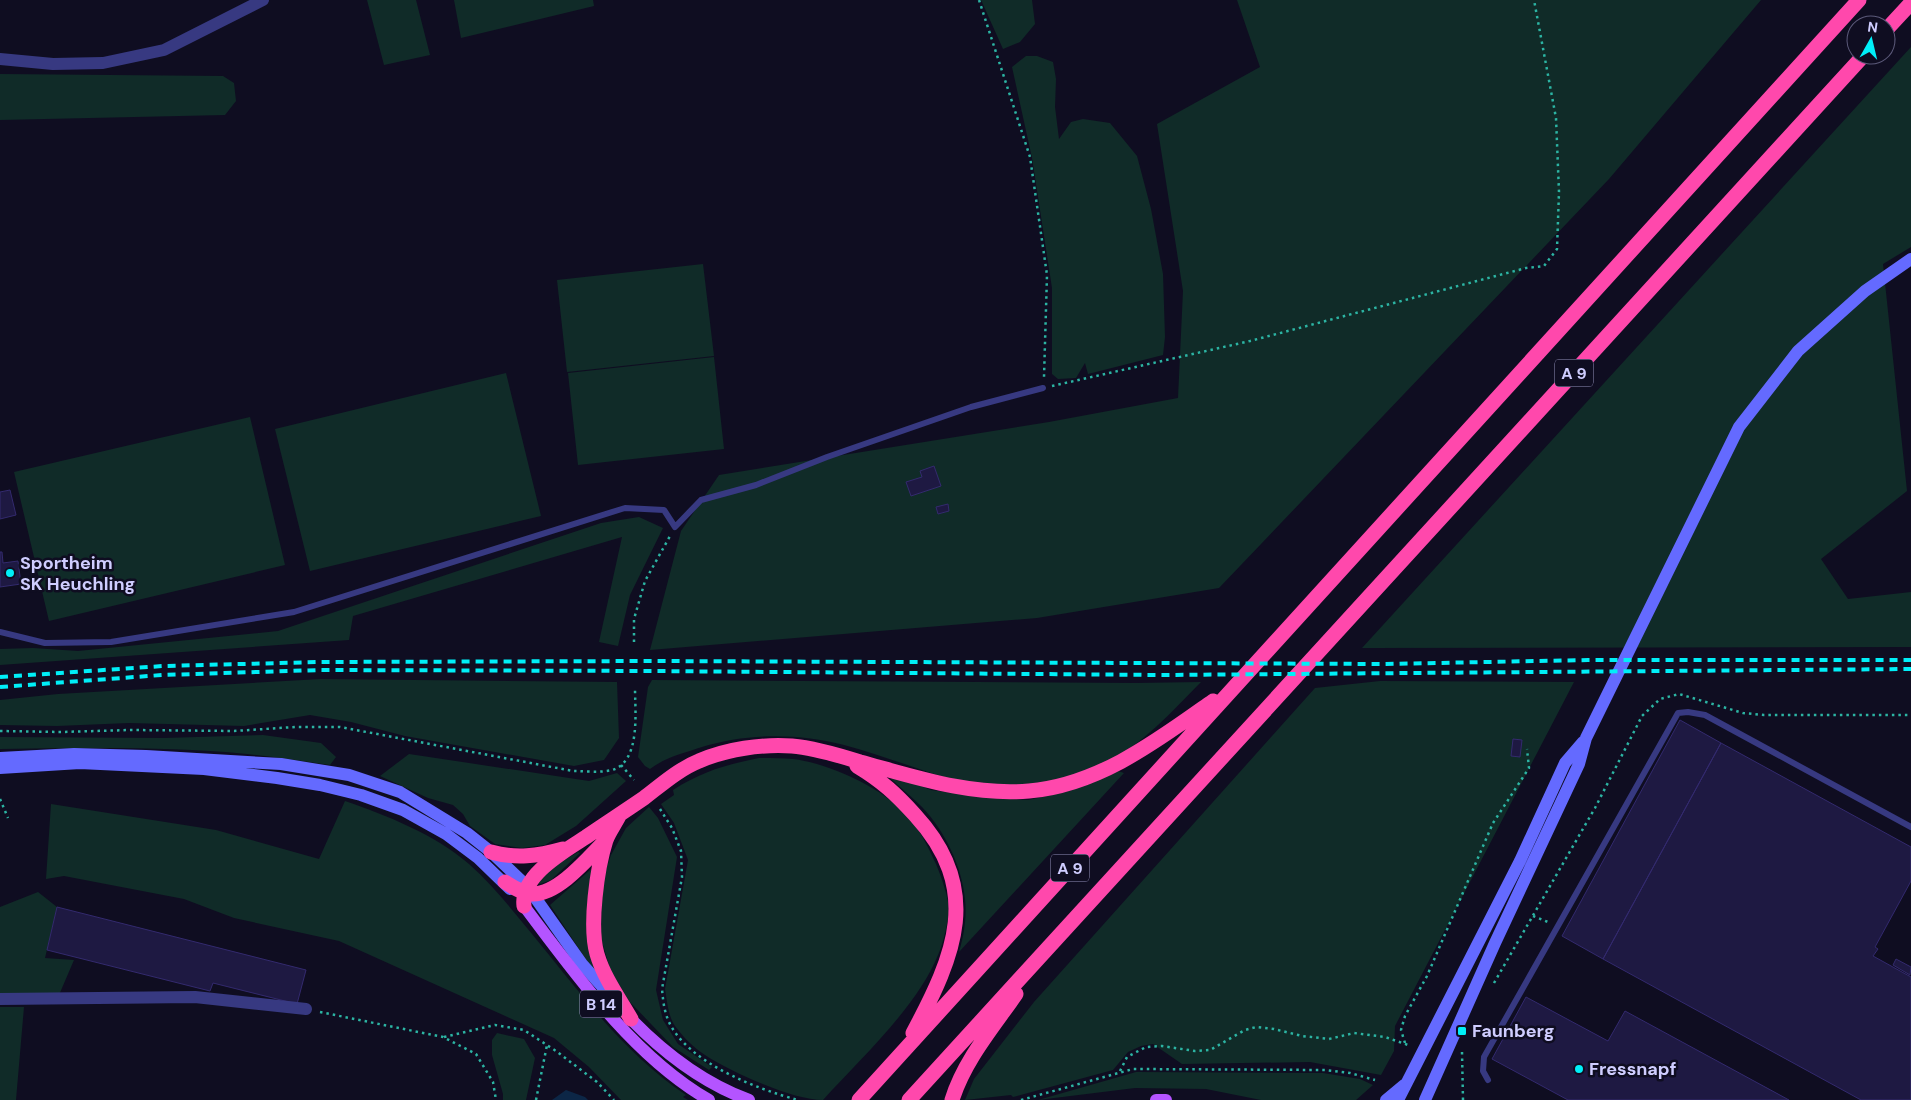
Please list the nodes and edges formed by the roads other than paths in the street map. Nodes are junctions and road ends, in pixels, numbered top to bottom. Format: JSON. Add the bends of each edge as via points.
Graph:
{"nodes":[{"id":1,"x":263,"y":0,"type":"edge"},
{"id":2,"x":1858,"y":0,"type":"edge"},
{"id":3,"x":1911,"y":3,"type":"edge"},
{"id":4,"x":1896,"y":19,"type":"edge"},
{"id":5,"x":0,"y":59,"type":"edge"},
{"id":6,"x":1855,"y":65,"type":"edge"},
{"id":7,"x":1911,"y":260,"type":"edge"},
{"id":8,"x":1043,"y":388,"type":"road end"},
{"id":9,"x":0,"y":632,"type":"edge"},
{"id":10,"x":1238,"y":682,"type":"junction"},
{"id":11,"x":1586,"y":738,"type":"junction"},
{"id":12,"x":843,"y":757,"type":"junction"},
{"id":13,"x":0,"y":758,"type":"edge"},
{"id":14,"x":0,"y":768,"type":"edge"},
{"id":15,"x":619,"y":816,"type":"junction"},
{"id":16,"x":1911,"y":827,"type":"edge"},
{"id":17,"x":606,"y":840,"type":"junction"},
{"id":18,"x":571,"y":846,"type":"junction"},
{"id":19,"x":491,"y":852,"type":"junction"},
{"id":20,"x":505,"y":882,"type":"joint"},
{"id":21,"x":527,"y":894,"type":"junction"},
{"id":22,"x":1046,"y":949,"type":"junction"},
{"id":23,"x":0,"y":999,"type":"edge"},
{"id":24,"x":306,"y":1009,"type":"road end"},
{"id":25,"x":631,"y":1019,"type":"junction"},
{"id":26,"x":902,"y":1054,"type":"junction"},
{"id":27,"x":1410,"y":1080,"type":"junction"},
{"id":28,"x":1488,"y":1080,"type":"dead end"},
{"id":29,"x":709,"y":1100,"type":"edge"},
{"id":30,"x":749,"y":1100,"type":"edge"},
{"id":31,"x":860,"y":1100,"type":"edge"},
{"id":32,"x":909,"y":1100,"type":"edge"},
{"id":33,"x":952,"y":1100,"type":"edge"},
{"id":34,"x":1156,"y":1100,"type":"edge"},
{"id":35,"x":1166,"y":1100,"type":"edge"},
{"id":36,"x":1386,"y":1100,"type":"edge"},
{"id":37,"x":1398,"y":1100,"type":"edge"},
{"id":38,"x":1425,"y":1100,"type":"edge"}],
"edges":[{"from":1,"to":5,"type":"street","via":[[164,50],[103,63],[53,64]]},
{"from":2,"to":10,"type":"highway","number":"A 9"},
{"from":3,"to":4,"type":"highway"},
{"from":6,"to":22,"type":"highway","number":"A 9"},
{"from":7,"to":11,"type":"main road","via":[[1865,291],[1798,350],[1739,426]]},
{"from":8,"to":9,"type":"lane","via":[[972,407],[756,485],[701,500],[675,527],[664,510],[625,508],[294,612],[111,642],[45,643]]},
{"from":10,"to":12,"type":"highway","via":[[1110,768],[1068,784],[1031,791],[977,790]]},
{"from":10,"to":26,"type":"highway","number":"A 9"},
{"from":11,"to":27,"type":"main road","via":[[1565,763],[1520,861]]},
{"from":11,"to":38,"type":"main road","via":[[1579,764]]},
{"from":12,"to":15,"type":"highway","via":[[793,746],[769,746],[721,754],[682,770]]},
{"from":12,"to":26,"type":"highway","via":[[891,789],[925,826],[944,854],[955,886],[956,920],[944,968]]},
{"from":13,"to":19,"type":"main road","via":[[74,754],[212,759],[281,764],[349,775],[400,792],[467,833]]},
{"from":14,"to":20,"type":"main road","via":[[80,763],[143,765],[204,769],[320,785],[402,810],[446,834]]},
{"from":15,"to":17,"type":"highway"},
{"from":15,"to":18,"type":"highway"},
{"from":16,"to":28,"type":"lane","via":[[1705,715],[1678,714],[1484,1057]]},
{"from":17,"to":21,"type":"highway","via":[[556,886]]},
{"from":17,"to":25,"type":"highway","via":[[596,893],[596,953],[604,974]]},
{"from":18,"to":19,"type":"highway","via":[[528,856]]},
{"from":18,"to":21,"type":"highway","via":[[540,871]]},
{"from":19,"to":21,"type":"main road"},
{"from":20,"to":21,"type":"highway"},
{"from":21,"to":25,"type":"main road"},
{"from":21,"to":29,"type":"main road","number":"B 14","via":[[577,976],[650,1056],[690,1090]]},
{"from":22,"to":32,"type":"highway","number":"A 9"},
{"from":22,"to":33,"type":"highway","via":[[968,1064]]},
{"from":23,"to":24,"type":"street","via":[[195,997]]},
{"from":25,"to":30,"type":"main road","number":"B 14","via":[[672,1057],[702,1078]]},
{"from":26,"to":31,"type":"highway","number":"A 9"},
{"from":27,"to":36,"type":"main road"},
{"from":27,"to":37,"type":"main road"},
{"from":34,"to":35,"type":"main road"}]}
